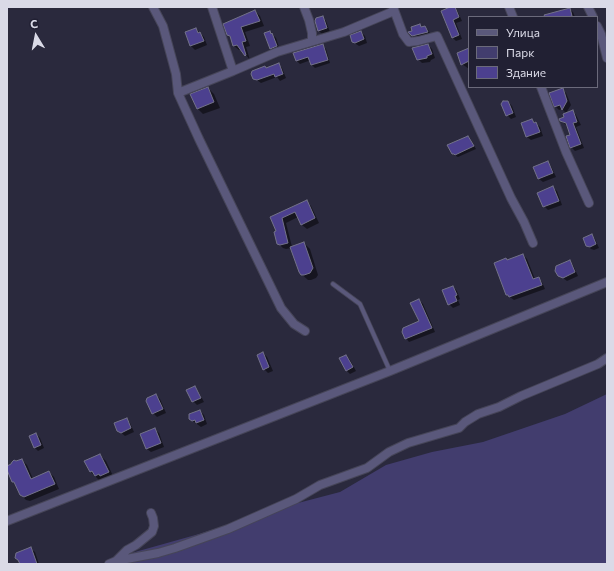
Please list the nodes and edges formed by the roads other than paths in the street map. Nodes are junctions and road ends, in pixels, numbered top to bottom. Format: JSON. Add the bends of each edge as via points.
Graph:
{"nodes":[{"id":1,"x":153,"y":7,"type":"edge"},
{"id":2,"x":212,"y":7,"type":"edge"},
{"id":3,"x":304,"y":7,"type":"edge"},
{"id":4,"x":588,"y":7,"type":"edge"},
{"id":5,"x":393,"y":9,"type":"edge"},
{"id":6,"x":592,"y":16,"type":"edge"},
{"id":7,"x":598,"y":28,"type":"edge"},
{"id":8,"x":312,"y":40,"type":"junction"},
{"id":9,"x":607,"y":58,"type":"edge"},
{"id":10,"x":234,"y":71,"type":"junction"},
{"id":11,"x":541,"y":88,"type":"edge"},
{"id":12,"x":178,"y":93,"type":"junction"},
{"id":13,"x":589,"y":203,"type":"dead end"},
{"id":14,"x":533,"y":243,"type":"dead end"},
{"id":15,"x":607,"y":282,"type":"edge"},
{"id":16,"x":333,"y":284,"type":"dead end"},
{"id":17,"x":305,"y":331,"type":"dead end"},
{"id":18,"x":607,"y":358,"type":"edge"},
{"id":19,"x":390,"y":371,"type":"junction"},
{"id":20,"x":150,"y":513,"type":"dead end"},
{"id":21,"x":7,"y":521,"type":"edge"},
{"id":22,"x":113,"y":562,"type":"edge"}],
"edges":[{"from":1,"to":12,"type":"street","via":[[163,26],[176,74]]},
{"from":2,"to":10,"type":"street"},
{"from":3,"to":8,"type":"street"},
{"from":4,"to":6,"type":"street"},
{"from":5,"to":8,"type":"street","via":[[344,32]]},
{"from":5,"to":14,"type":"street","via":[[409,42],[437,36]]},
{"from":7,"to":9,"type":"street"},
{"from":8,"to":10,"type":"street"},
{"from":10,"to":12,"type":"street"},
{"from":11,"to":13,"type":"street"},
{"from":12,"to":17,"type":"street","via":[[281,308],[294,324]]},
{"from":15,"to":19,"type":"street"},
{"from":16,"to":19,"type":"lane","via":[[360,304]]},
{"from":18,"to":22,"type":"street","via":[[478,414],[459,428],[408,442],[367,468],[320,485],[296,499],[228,529],[158,553]]},
{"from":19,"to":21,"type":"street"},
{"from":20,"to":22,"type":"street","via":[[154,526],[152,532]]}]}
